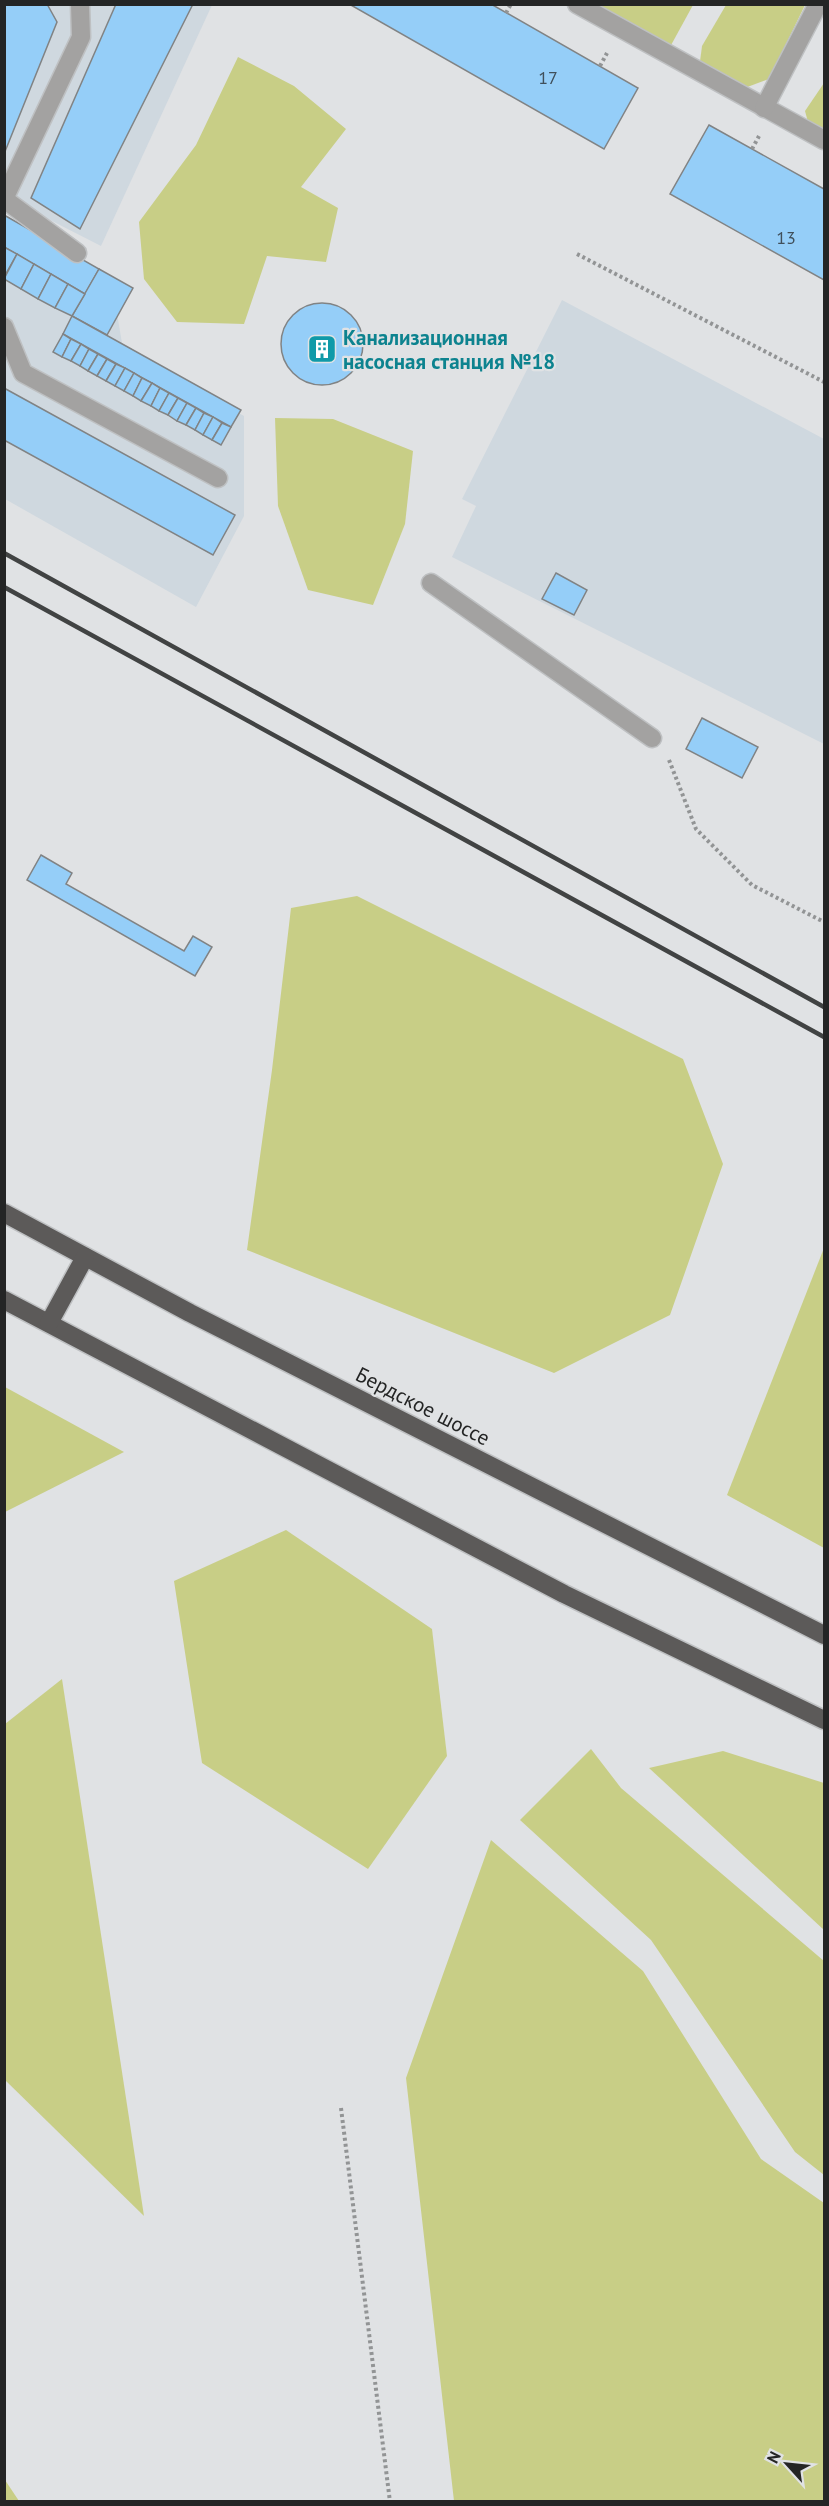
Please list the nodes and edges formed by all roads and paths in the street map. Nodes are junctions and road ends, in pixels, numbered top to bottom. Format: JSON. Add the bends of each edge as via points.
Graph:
{"nodes":[{"id":1,"x":80,"y":4,"type":"edge"},
{"id":2,"x":511,"y":4,"type":"edge"},
{"id":3,"x":578,"y":4,"type":"edge"},
{"id":4,"x":818,"y":4,"type":"edge"},
{"id":5,"x":506,"y":14,"type":"dead end"},
{"id":6,"x":764,"y":108,"type":"junction"},
{"id":7,"x":825,"y":140,"type":"edge"},
{"id":8,"x":4,"y":199,"type":"edge"},
{"id":9,"x":77,"y":253,"type":"dead end"},
{"id":10,"x":577,"y":254,"type":"dead end"},
{"id":11,"x":4,"y":327,"type":"edge"},
{"id":12,"x":825,"y":382,"type":"edge"},
{"id":13,"x":218,"y":478,"type":"dead end"},
{"id":14,"x":431,"y":583,"type":"dead end"},
{"id":15,"x":651,"y":738,"type":"joint"},
{"id":16,"x":825,"y":922,"type":"edge"},
{"id":17,"x":4,"y":1213,"type":"edge"},
{"id":18,"x":85,"y":1257,"type":"junction"},
{"id":19,"x":4,"y":1300,"type":"edge"},
{"id":20,"x":49,"y":1323,"type":"junction"},
{"id":21,"x":825,"y":1635,"type":"edge"},
{"id":22,"x":825,"y":1720,"type":"edge"},
{"id":23,"x":340,"y":2108,"type":"dead end"},
{"id":24,"x":390,"y":2502,"type":"edge"}],
"edges":[{"from":1,"to":8,"type":"lane","via":[[81,37]]},
{"from":2,"to":5,"type":"path"},
{"from":3,"to":6,"type":"lane"},
{"from":4,"to":6,"type":"lane"},
{"from":6,"to":7,"type":"lane"},
{"from":8,"to":9,"type":"lane"},
{"from":10,"to":12,"type":"path"},
{"from":11,"to":13,"type":"lane","via":[[23,374]]},
{"from":14,"to":15,"type":"lane"},
{"from":15,"to":16,"type":"path","via":[[672,764],[696,830],[752,885]]},
{"from":17,"to":18,"type":"highway","name":"Бердское шоссе"},
{"from":18,"to":20,"type":"highway"},
{"from":18,"to":21,"type":"highway","name":"Бердское шоссе"},
{"from":19,"to":20,"type":"highway"},
{"from":20,"to":22,"type":"highway","via":[[564,1594]]},
{"from":23,"to":24,"type":"path"}]}
